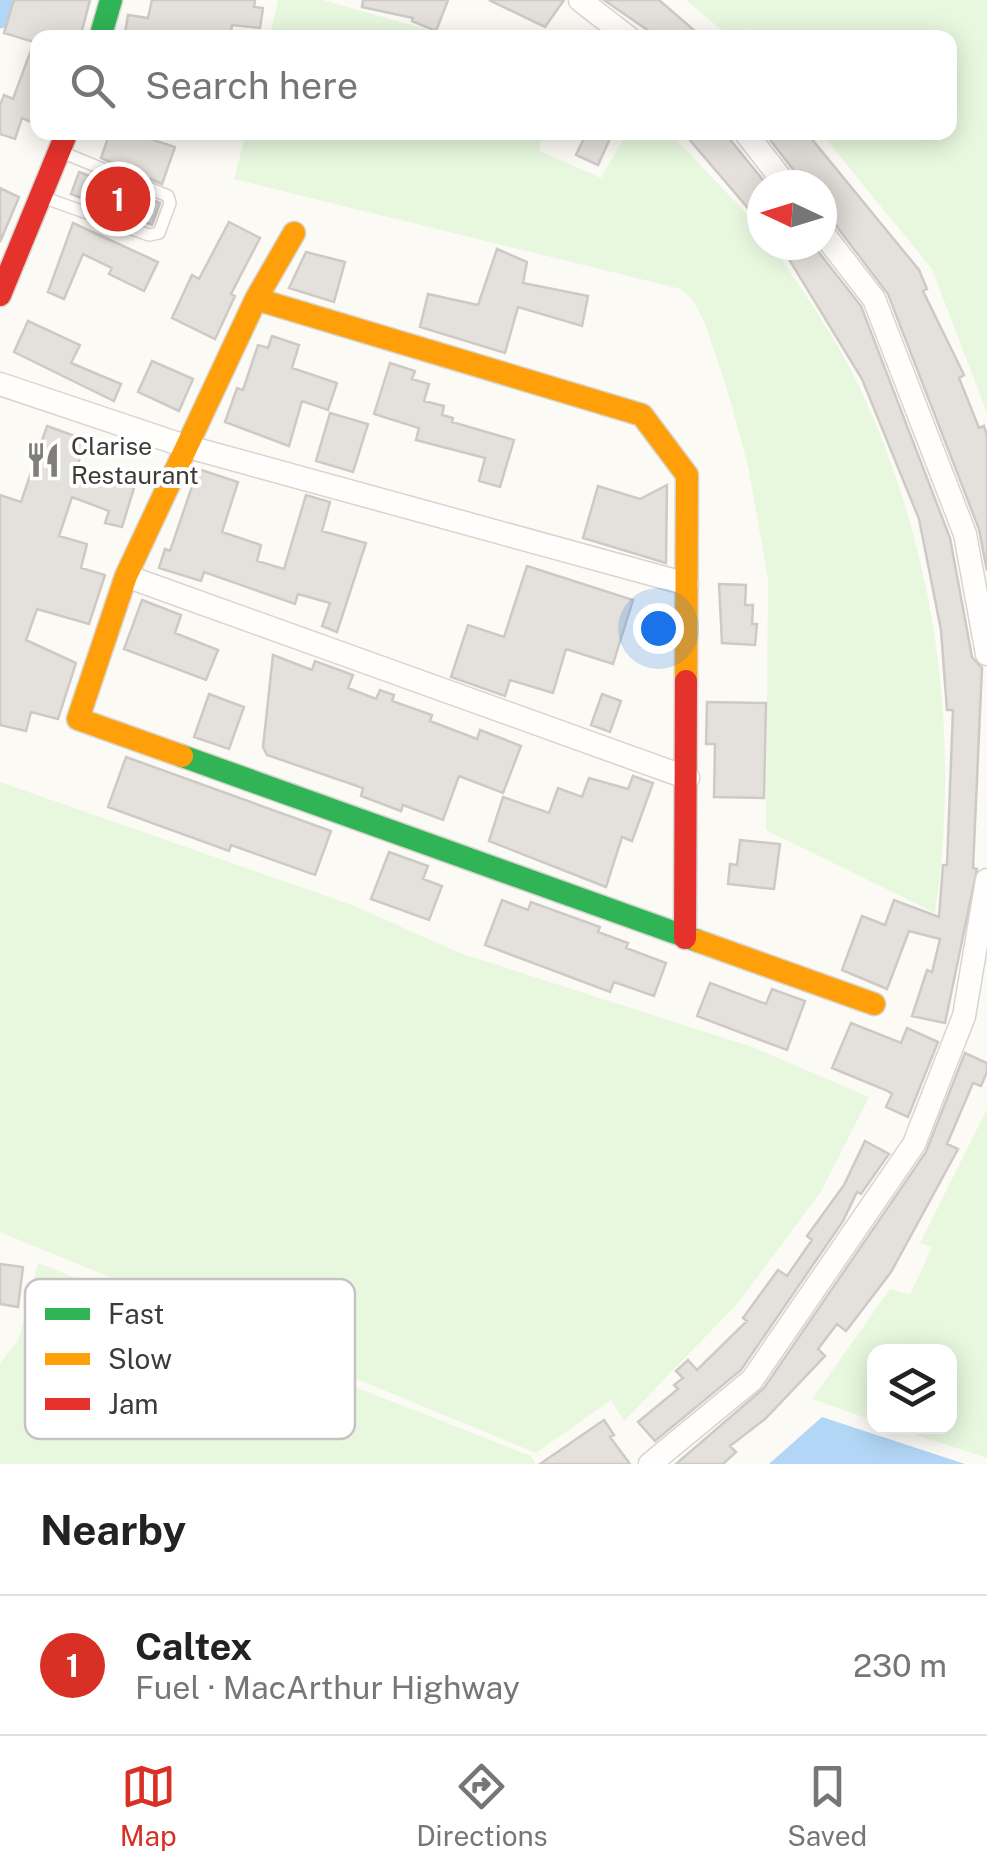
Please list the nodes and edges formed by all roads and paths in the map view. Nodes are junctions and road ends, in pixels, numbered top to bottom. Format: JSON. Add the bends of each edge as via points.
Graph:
{"nodes":[{"id":1,"x":111,"y":0,"type":"edge"},
{"id":2,"x":580,"y":0,"type":"edge"},
{"id":3,"x":102,"y":30,"type":"edge"},
{"id":4,"x":618,"y":30,"type":"edge"},
{"id":5,"x":751,"y":140,"type":"edge"},
{"id":6,"x":64,"y":142,"type":"edge"},
{"id":7,"x":774,"y":170,"type":"edge"},
{"id":8,"x":41,"y":197,"type":"junction"},
{"id":9,"x":294,"y":233,"type":"dead end"},
{"id":10,"x":837,"y":252,"type":"edge"},
{"id":11,"x":0,"y":295,"type":"edge"},
{"id":12,"x":256,"y":299,"type":"junction"},
{"id":13,"x":0,"y":384,"type":"edge"},
{"id":14,"x":185,"y":446,"type":"junction"},
{"id":15,"x":126,"y":576,"type":"junction"},
{"id":16,"x":688,"y":584,"type":"junction"},
{"id":17,"x":987,"y":654,"type":"edge"},
{"id":18,"x":688,"y":778,"type":"junction"},
{"id":19,"x":987,"y":880,"type":"edge"},
{"id":20,"x":686,"y":938,"type":"junction"},
{"id":21,"x":874,"y":1004,"type":"dead end"},
{"id":22,"x":650,"y":1464,"type":"edge"}],
"edges":[{"from":1,"to":3,"type":"street"},
{"from":2,"to":4,"type":"street"},
{"from":5,"to":7,"type":"street"},
{"from":6,"to":8,"type":"street"},
{"from":6,"to":8,"type":"lane","via":[[168,196],[159,232]]},
{"from":8,"to":11,"type":"street"},
{"from":9,"to":12,"type":"street"},
{"from":10,"to":17,"type":"street","via":[[874,300],[965,534]]},
{"from":12,"to":14,"type":"street"},
{"from":12,"to":16,"type":"street","via":[[642,415],[687,475]]},
{"from":13,"to":14,"type":"street"},
{"from":14,"to":15,"type":"street"},
{"from":14,"to":16,"type":"street"},
{"from":15,"to":18,"type":"street"},
{"from":15,"to":20,"type":"street","via":[[78,719]]},
{"from":16,"to":18,"type":"street"},
{"from":18,"to":20,"type":"street"},
{"from":19,"to":22,"type":"street","via":[[964,1016],[914,1144],[752,1380]]},
{"from":20,"to":21,"type":"street"}]}
